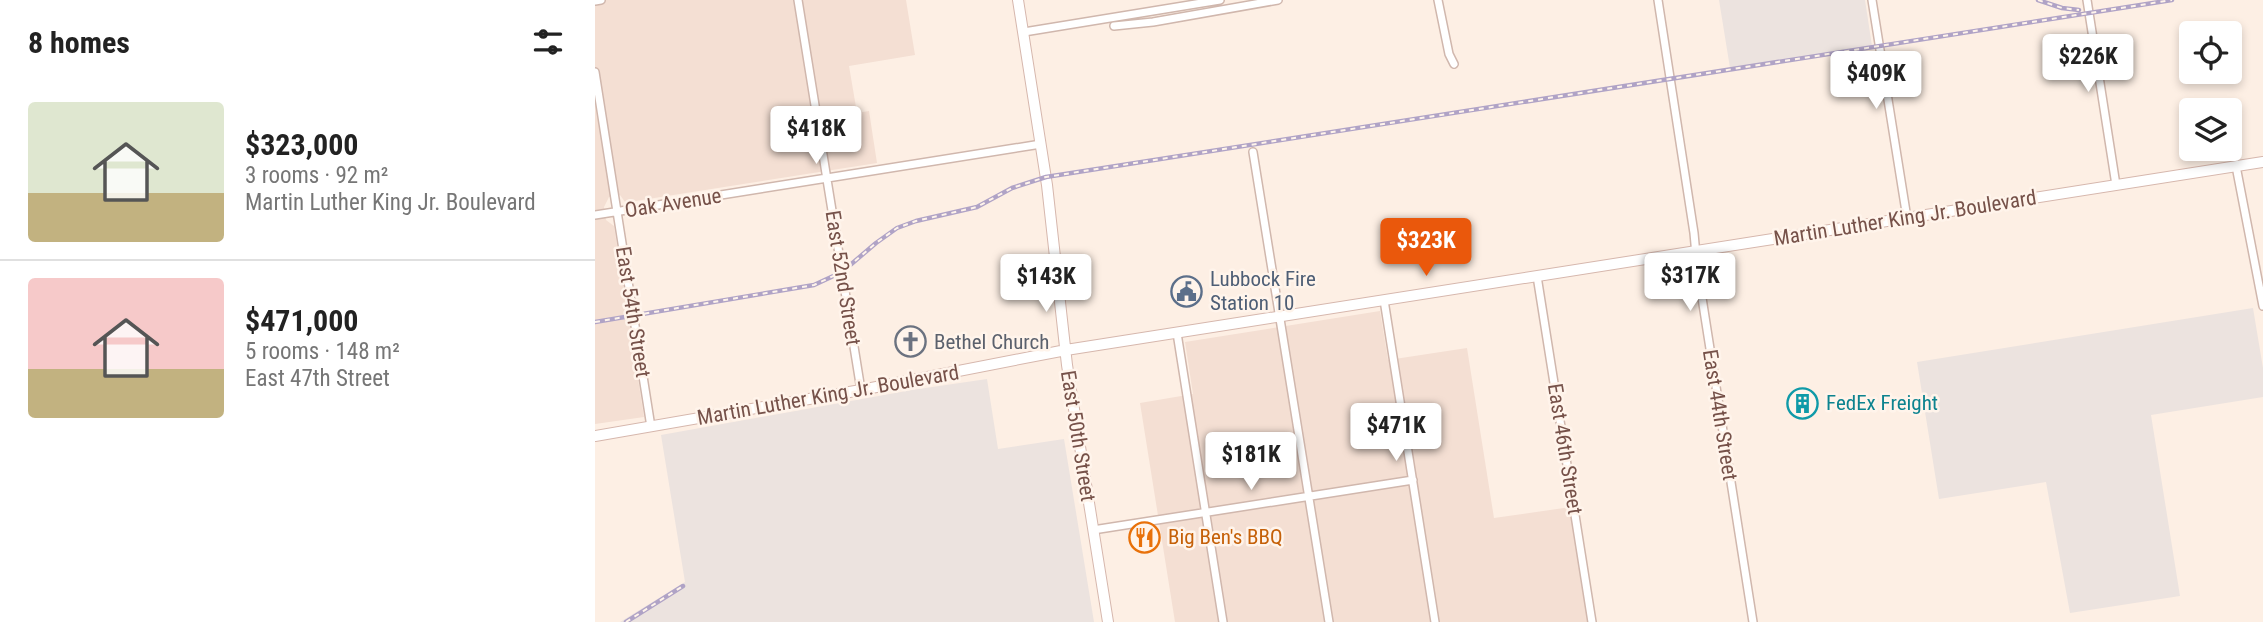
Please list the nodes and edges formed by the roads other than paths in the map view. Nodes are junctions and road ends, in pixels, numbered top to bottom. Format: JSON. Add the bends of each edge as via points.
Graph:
{"nodes":[{"id":1,"x":601,"y":0,"type":"edge"},
{"id":2,"x":798,"y":0,"type":"edge"},
{"id":3,"x":1018,"y":0,"type":"edge"},
{"id":4,"x":1220,"y":0,"type":"edge"},
{"id":5,"x":1278,"y":0,"type":"edge"},
{"id":6,"x":1438,"y":0,"type":"edge"},
{"id":7,"x":1658,"y":0,"type":"edge"},
{"id":8,"x":1872,"y":0,"type":"edge"},
{"id":9,"x":2087,"y":0,"type":"edge"},
{"id":10,"x":595,"y":1,"type":"edge"},
{"id":11,"x":1114,"y":26,"type":"dead end"},
{"id":12,"x":1024,"y":32,"type":"junction"},
{"id":13,"x":1454,"y":64,"type":"dead end"},
{"id":14,"x":595,"y":72,"type":"edge"},
{"id":15,"x":1041,"y":144,"type":"junction"},
{"id":16,"x":1253,"y":152,"type":"dead end"},
{"id":17,"x":2263,"y":162,"type":"edge"},
{"id":18,"x":2236,"y":166,"type":"junction"},
{"id":19,"x":828,"y":178,"type":"junction"},
{"id":20,"x":2116,"y":185,"type":"junction"},
{"id":21,"x":618,"y":212,"type":"junction"},
{"id":22,"x":595,"y":215,"type":"edge"},
{"id":23,"x":1907,"y":218,"type":"junction"},
{"id":24,"x":1697,"y":250,"type":"junction"},
{"id":25,"x":1537,"y":276,"type":"junction"},
{"id":26,"x":1384,"y":300,"type":"junction"},
{"id":27,"x":2263,"y":306,"type":"edge"},
{"id":28,"x":1281,"y":317,"type":"junction"},
{"id":29,"x":1177,"y":333,"type":"junction"},
{"id":30,"x":1066,"y":350,"type":"junction"},
{"id":31,"x":861,"y":390,"type":"junction"},
{"id":32,"x":651,"y":427,"type":"junction"},
{"id":33,"x":595,"y":436,"type":"edge"},
{"id":34,"x":1413,"y":480,"type":"junction"},
{"id":35,"x":1309,"y":497,"type":"junction"},
{"id":36,"x":1206,"y":512,"type":"junction"},
{"id":37,"x":1093,"y":530,"type":"junction"},
{"id":38,"x":1108,"y":622,"type":"edge"},
{"id":39,"x":1223,"y":622,"type":"edge"},
{"id":40,"x":1329,"y":622,"type":"edge"},
{"id":41,"x":1435,"y":622,"type":"edge"},
{"id":42,"x":1592,"y":622,"type":"edge"},
{"id":43,"x":1753,"y":622,"type":"edge"}],
"edges":[{"from":1,"to":10,"type":"street"},
{"from":2,"to":19,"type":"street","name":"East 52nd Street"},
{"from":3,"to":12,"type":"main road","name":"East 50th Street"},
{"from":4,"to":12,"type":"street"},
{"from":5,"to":11,"type":"street"},
{"from":6,"to":13,"type":"street"},
{"from":7,"to":24,"type":"street","name":"East 44th Street"},
{"from":8,"to":23,"type":"street"},
{"from":9,"to":20,"type":"street"},
{"from":12,"to":15,"type":"main road","name":"East 50th Street"},
{"from":14,"to":21,"type":"street","name":"East 54th Street"},
{"from":15,"to":19,"type":"street","name":"Oak Avenue"},
{"from":15,"to":30,"type":"main road","name":"East 50th Street"},
{"from":16,"to":28,"type":"street"},
{"from":17,"to":18,"type":"main road","name":"Martin Luther King Jr. Boulevard"},
{"from":18,"to":20,"type":"main road","name":"Martin Luther King Jr. Boulevard"},
{"from":18,"to":27,"type":"street"},
{"from":19,"to":21,"type":"street","name":"Oak Avenue"},
{"from":19,"to":31,"type":"street","name":"East 52nd Street"},
{"from":20,"to":23,"type":"main road","name":"Martin Luther King Jr. Boulevard"},
{"from":21,"to":22,"type":"street","name":"Oak Avenue"},
{"from":21,"to":32,"type":"street","name":"East 54th Street"},
{"from":23,"to":24,"type":"main road","name":"Martin Luther King Jr. Boulevard"},
{"from":24,"to":25,"type":"main road","name":"Martin Luther King Jr. Boulevard"},
{"from":24,"to":43,"type":"street","name":"East 44th Street"},
{"from":25,"to":26,"type":"main road","name":"Martin Luther King Jr. Boulevard"},
{"from":25,"to":42,"type":"street","name":"East 46th Street"},
{"from":26,"to":28,"type":"main road","name":"Martin Luther King Jr. Boulevard"},
{"from":26,"to":34,"type":"street"},
{"from":28,"to":29,"type":"main road","name":"Martin Luther King Jr. Boulevard"},
{"from":28,"to":35,"type":"street"},
{"from":29,"to":30,"type":"main road","name":"Martin Luther King Jr. Boulevard"},
{"from":29,"to":36,"type":"street"},
{"from":30,"to":31,"type":"main road","name":"Martin Luther King Jr. Boulevard"},
{"from":30,"to":37,"type":"main road","name":"East 50th Street"},
{"from":31,"to":32,"type":"main road","name":"Martin Luther King Jr. Boulevard"},
{"from":32,"to":33,"type":"main road","name":"Martin Luther King Jr. Boulevard"},
{"from":34,"to":35,"type":"street"},
{"from":34,"to":41,"type":"street"},
{"from":35,"to":36,"type":"street"},
{"from":35,"to":40,"type":"street"},
{"from":36,"to":37,"type":"street"},
{"from":36,"to":39,"type":"street"},
{"from":37,"to":38,"type":"main road","name":"East 50th Street"}]}
